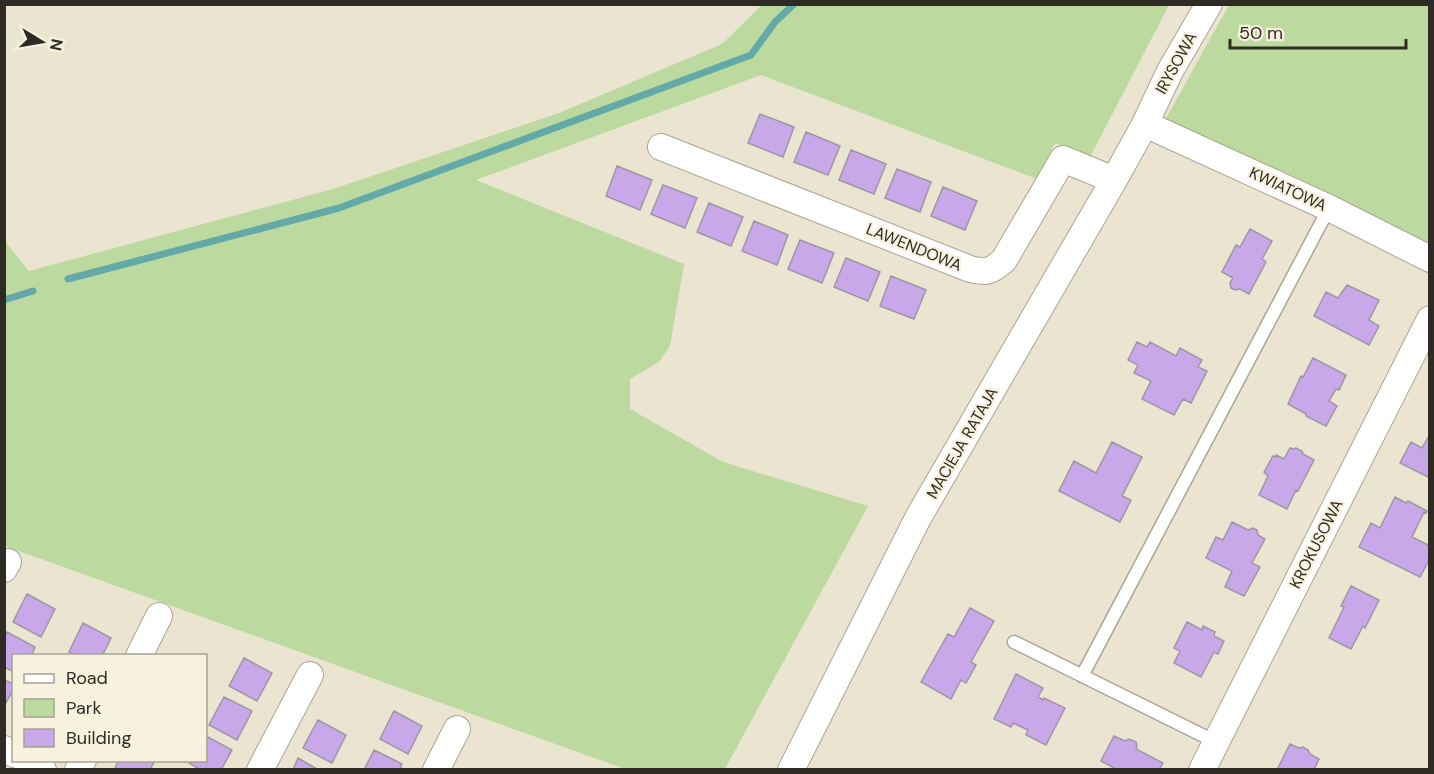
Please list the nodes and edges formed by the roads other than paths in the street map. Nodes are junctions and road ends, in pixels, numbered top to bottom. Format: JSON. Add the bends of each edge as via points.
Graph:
{"nodes":[{"id":1,"x":1209,"y":4,"type":"edge"},
{"id":2,"x":1144,"y":124,"type":"junction"},
{"id":3,"x":661,"y":147,"type":"dead end"},
{"id":4,"x":1114,"y":180,"type":"junction"},
{"id":5,"x":1329,"y":208,"type":"junction"},
{"id":6,"x":1430,"y":259,"type":"edge"},
{"id":7,"x":1430,"y":319,"type":"edge"},
{"id":8,"x":159,"y":616,"type":"dead end"},
{"id":9,"x":1014,"y":642,"type":"dead end"},
{"id":10,"x":140,"y":654,"type":"edge"},
{"id":11,"x":310,"y":675,"type":"dead end"},
{"id":12,"x":1082,"y":676,"type":"junction"},
{"id":13,"x":457,"y":729,"type":"dead end"},
{"id":14,"x":1216,"y":742,"type":"junction"},
{"id":15,"x":260,"y":770,"type":"edge"},
{"id":16,"x":436,"y":770,"type":"edge"},
{"id":17,"x":791,"y":770,"type":"edge"},
{"id":18,"x":1202,"y":770,"type":"edge"}],
"edges":[{"from":1,"to":2,"type":"street","name":"IRYSOWA"},
{"from":2,"to":4,"type":"street","name":"MACIEJA RATAJA"},
{"from":2,"to":5,"type":"street","name":"KWIATOWA"},
{"from":3,"to":4,"type":"street","name":"LAWENDOWA","via":[[983,272],[1004,260],[1063,159]]},
{"from":4,"to":17,"type":"street","name":"MACIEJA RATAJA","via":[[919,516]]},
{"from":5,"to":6,"type":"street","name":"KWIATOWA"},
{"from":5,"to":12,"type":"lane"},
{"from":7,"to":14,"type":"street","name":"KROKUSOWA"},
{"from":8,"to":10,"type":"street"},
{"from":9,"to":12,"type":"lane"},
{"from":11,"to":15,"type":"street"},
{"from":12,"to":14,"type":"lane"},
{"from":13,"to":16,"type":"street"},
{"from":14,"to":18,"type":"street","name":"KROKUSOWA"}]}
